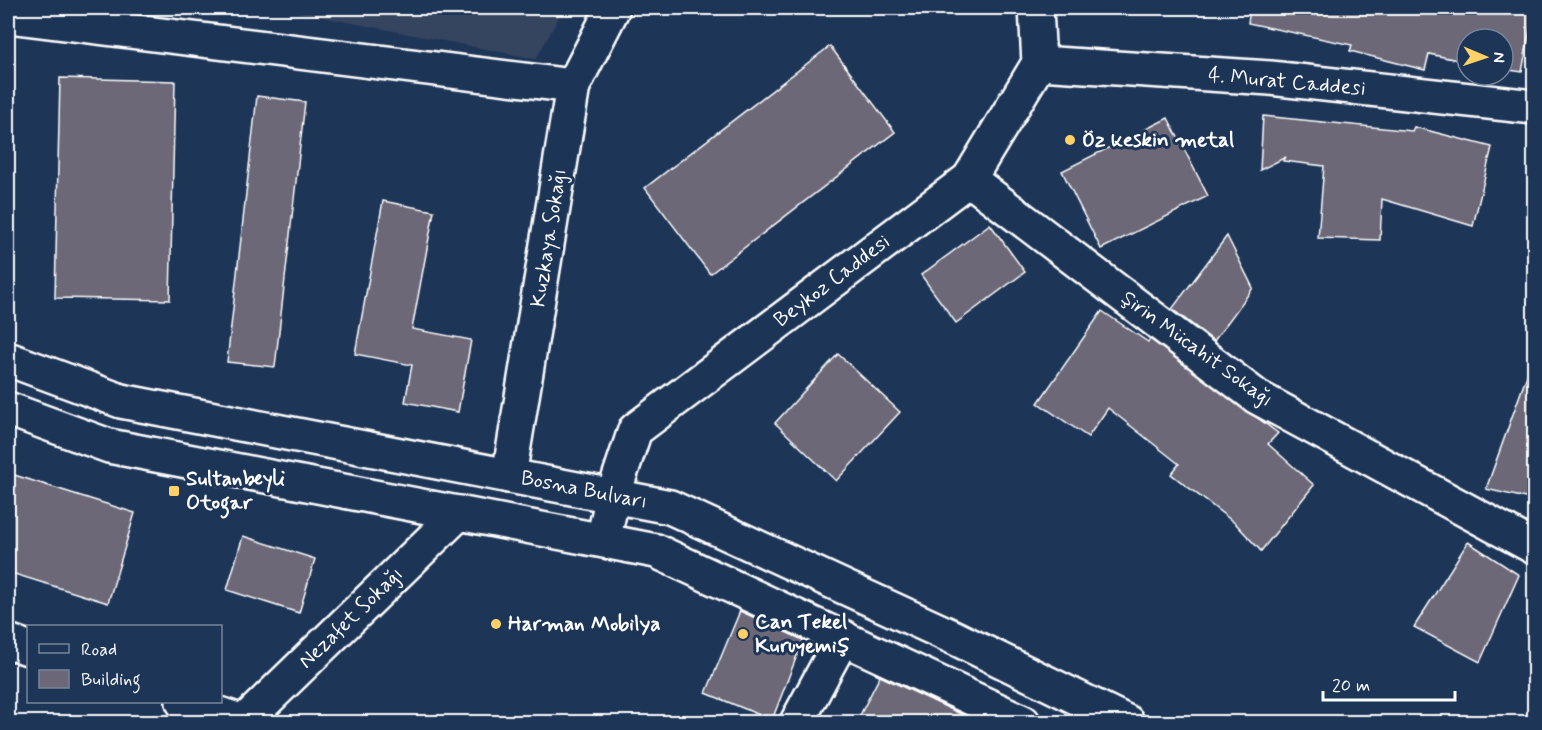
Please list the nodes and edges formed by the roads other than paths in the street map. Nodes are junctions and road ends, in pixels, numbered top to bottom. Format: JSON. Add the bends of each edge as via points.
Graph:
{"nodes":[{"id":1,"x":613,"y":8,"type":"edge"},
{"id":2,"x":1036,"y":8,"type":"edge"},
{"id":3,"x":8,"y":15,"type":"edge"},
{"id":4,"x":1039,"y":63,"type":"junction"},
{"id":5,"x":573,"y":86,"type":"junction"},
{"id":6,"x":1534,"y":107,"type":"edge"},
{"id":7,"x":969,"y":179,"type":"junction"},
{"id":8,"x":8,"y":359,"type":"edge"},
{"id":9,"x":8,"y":409,"type":"edge"},
{"id":10,"x":508,"y":476,"type":"junction"},
{"id":11,"x":613,"y":496,"type":"junction"},
{"id":12,"x":459,"y":513,"type":"junction"},
{"id":13,"x":603,"y":540,"type":"junction"},
{"id":14,"x":1534,"y":547,"type":"edge"},
{"id":15,"x":843,"y":638,"type":"junction"},
{"id":16,"x":8,"y":641,"type":"edge"},
{"id":17,"x":27,"y":648,"type":"edge"},
{"id":18,"x":186,"y":703,"type":"edge"},
{"id":19,"x":243,"y":723,"type":"edge"},
{"id":20,"x":797,"y":723,"type":"edge"},
{"id":21,"x":1023,"y":723,"type":"edge"},
{"id":22,"x":1127,"y":723,"type":"edge"}],
"edges":[{"from":1,"to":5,"type":"street","name":"Kuzkaya Sokağı"},
{"from":2,"to":4,"type":"street"},
{"from":3,"to":5,"type":"street"},
{"from":4,"to":6,"type":"street","name":"4. Murat Caddesi","via":[[1270,78]]},
{"from":4,"to":7,"type":"street","name":"Beykoz Caddesi"},
{"from":5,"to":10,"type":"street","name":"Kuzkaya Sokağı"},
{"from":7,"to":11,"type":"street","name":"Beykoz Caddesi","via":[[635,430]]},
{"from":7,"to":14,"type":"street","name":"Şirin Mücahit Sokağı","via":[[1257,397]]},
{"from":8,"to":10,"type":"street","name":"Bosna Bulvarı","via":[[122,401]]},
{"from":9,"to":12,"type":"street","via":[[109,446]]},
{"from":10,"to":11,"type":"street","name":"Bosna Bulvarı"},
{"from":11,"to":13,"type":"street","name":"Beykoz Caddesi"},
{"from":11,"to":22,"type":"street","name":"Bosna Bulvarı","via":[[670,507],[956,638]]},
{"from":12,"to":13,"type":"street"},
{"from":12,"to":19,"type":"street","name":"Nezafet Sokağı"},
{"from":13,"to":15,"type":"street","via":[[656,551]]},
{"from":15,"to":20,"type":"street"},
{"from":15,"to":21,"type":"street"},
{"from":16,"to":17,"type":"street"},
{"from":18,"to":19,"type":"street"}]}
